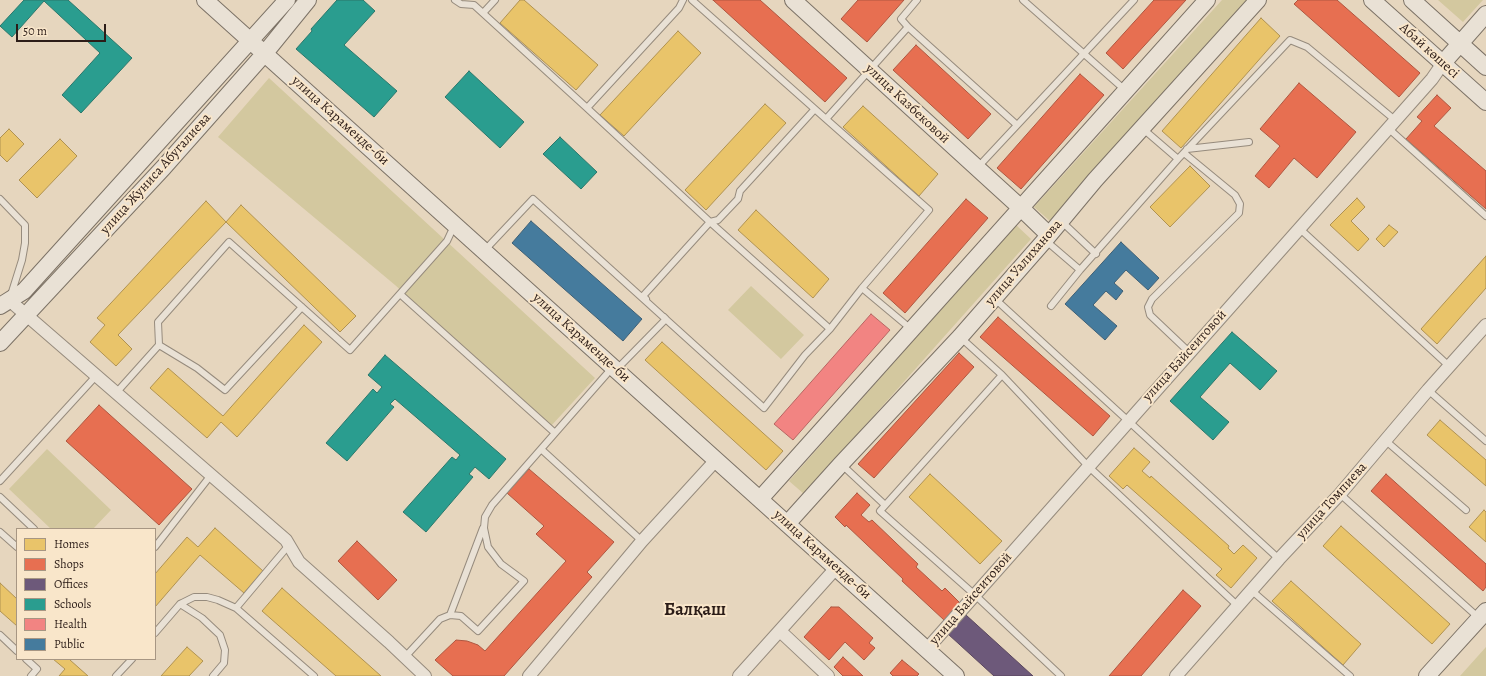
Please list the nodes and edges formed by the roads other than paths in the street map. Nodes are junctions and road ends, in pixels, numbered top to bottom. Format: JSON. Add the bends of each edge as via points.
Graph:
{"nodes":[{"id":1,"x":205,"y":0,"type":"edge"},
{"id":2,"x":287,"y":0,"type":"edge"},
{"id":3,"x":308,"y":0,"type":"edge"},
{"id":4,"x":455,"y":0,"type":"edge"},
{"id":5,"x":495,"y":0,"type":"edge"},
{"id":6,"x":683,"y":0,"type":"edge"},
{"id":7,"x":692,"y":0,"type":"edge"},
{"id":8,"x":793,"y":0,"type":"edge"},
{"id":9,"x":917,"y":0,"type":"edge"},
{"id":10,"x":1023,"y":0,"type":"edge"},
{"id":11,"x":1134,"y":0,"type":"edge"},
{"id":12,"x":1207,"y":0,"type":"edge"},
{"id":13,"x":1258,"y":0,"type":"edge"},
{"id":14,"x":1372,"y":0,"type":"edge"},
{"id":15,"x":1412,"y":0,"type":"edge"},
{"id":16,"x":483,"y":13,"type":"junction"},
{"id":17,"x":1486,"y":14,"type":"edge"},
{"id":18,"x":908,"y":27,"type":"junction"},
{"id":19,"x":250,"y":40,"type":"junction"},
{"id":20,"x":1460,"y":44,"type":"junction"},
{"id":21,"x":265,"y":53,"type":"junction"},
{"id":22,"x":1084,"y":53,"type":"junction"},
{"id":23,"x":1443,"y":64,"type":"junction"},
{"id":24,"x":1486,"y":67,"type":"edge"},
{"id":25,"x":870,"y":70,"type":"junction"},
{"id":26,"x":1126,"y":91,"type":"junction"},
{"id":27,"x":1486,"y":102,"type":"edge"},
{"id":28,"x":587,"y":108,"type":"junction"},
{"id":29,"x":814,"y":110,"type":"junction"},
{"id":30,"x":826,"y":119,"type":"junction"},
{"id":31,"x":1392,"y":124,"type":"junction"},
{"id":32,"x":1016,"y":125,"type":"junction"},
{"id":33,"x":1142,"y":128,"type":"junction"},
{"id":34,"x":1249,"y":142,"type":"dead end"},
{"id":35,"x":1186,"y":151,"type":"junction"},
{"id":36,"x":1178,"y":159,"type":"junction"},
{"id":37,"x":977,"y":168,"type":"junction"},
{"id":38,"x":0,"y":199,"type":"edge"},
{"id":39,"x":1021,"y":208,"type":"junction"},
{"id":40,"x":1486,"y":216,"type":"edge"},
{"id":41,"x":1061,"y":221,"type":"junction"},
{"id":42,"x":710,"y":222,"type":"junction"},
{"id":43,"x":455,"y":225,"type":"junction"},
{"id":44,"x":1299,"y":228,"type":"junction"},
{"id":45,"x":1047,"y":238,"type":"junction"},
{"id":46,"x":484,"y":251,"type":"junction"},
{"id":47,"x":1096,"y":254,"type":"junction"},
{"id":48,"x":1080,"y":270,"type":"junction"},
{"id":49,"x":862,"y":288,"type":"junction"},
{"id":50,"x":400,"y":294,"type":"junction"},
{"id":51,"x":994,"y":298,"type":"junction"},
{"id":52,"x":5,"y":303,"type":"edge"},
{"id":53,"x":1051,"y":306,"type":"dead end"},
{"id":54,"x":302,"y":307,"type":"junction"},
{"id":55,"x":26,"y":315,"type":"junction"},
{"id":56,"x":666,"y":319,"type":"junction"},
{"id":57,"x":1486,"y":325,"type":"edge"},
{"id":58,"x":830,"y":329,"type":"junction"},
{"id":59,"x":912,"y":330,"type":"junction"},
{"id":60,"x":960,"y":337,"type":"junction"},
{"id":61,"x":0,"y":343,"type":"edge"},
{"id":62,"x":159,"y":345,"type":"junction"},
{"id":63,"x":1189,"y":352,"type":"junction"},
{"id":64,"x":1449,"y":366,"type":"junction"},
{"id":65,"x":615,"y":369,"type":"junction"},
{"id":66,"x":1002,"y":375,"type":"junction"},
{"id":67,"x":96,"y":376,"type":"junction"},
{"id":68,"x":1428,"y":390,"type":"junction"},
{"id":69,"x":116,"y":393,"type":"junction"},
{"id":70,"x":1128,"y":421,"type":"junction"},
{"id":71,"x":555,"y":433,"type":"junction"},
{"id":72,"x":1386,"y":441,"type":"junction"},
{"id":73,"x":1486,"y":441,"type":"edge"},
{"id":74,"x":541,"y":449,"type":"junction"},
{"id":75,"x":716,"y":460,"type":"junction"},
{"id":76,"x":840,"y":464,"type":"junction"},
{"id":77,"x":1088,"y":466,"type":"junction"},
{"id":78,"x":211,"y":475,"type":"junction"},
{"id":79,"x":0,"y":482,"type":"edge"},
{"id":80,"x":1340,"y":494,"type":"junction"},
{"id":81,"x":0,"y":497,"type":"edge"},
{"id":82,"x":760,"y":499,"type":"junction"},
{"id":83,"x":885,"y":505,"type":"junction"},
{"id":84,"x":1466,"y":510,"type":"dead end"},
{"id":85,"x":787,"y":524,"type":"junction"},
{"id":86,"x":33,"y":528,"type":"edge"},
{"id":87,"x":484,"y":528,"type":"junction"},
{"id":88,"x":0,"y":532,"type":"edge"},
{"id":89,"x":642,"y":541,"type":"junction"},
{"id":90,"x":289,"y":545,"type":"junction"},
{"id":91,"x":156,"y":546,"type":"edge"},
{"id":92,"x":16,"y":547,"type":"edge"},
{"id":93,"x":1279,"y":559,"type":"junction"},
{"id":94,"x":836,"y":568,"type":"junction"},
{"id":95,"x":1251,"y":590,"type":"junction"},
{"id":96,"x":975,"y":595,"type":"junction"},
{"id":97,"x":180,"y":604,"type":"junction"},
{"id":98,"x":1238,"y":606,"type":"junction"},
{"id":99,"x":236,"y":608,"type":"junction"},
{"id":100,"x":450,"y":615,"type":"junction"},
{"id":101,"x":1482,"y":615,"type":"edge"},
{"id":102,"x":156,"y":631,"type":"edge"},
{"id":103,"x":780,"y":631,"type":"junction"},
{"id":104,"x":0,"y":635,"type":"edge"},
{"id":105,"x":16,"y":649,"type":"edge"},
{"id":106,"x":927,"y":649,"type":"junction"},
{"id":107,"x":405,"y":657,"type":"junction"},
{"id":108,"x":27,"y":660,"type":"edge"},
{"id":109,"x":131,"y":660,"type":"edge"},
{"id":110,"x":31,"y":676,"type":"edge"},
{"id":111,"x":116,"y":676,"type":"edge"},
{"id":112,"x":213,"y":676,"type":"edge"},
{"id":113,"x":314,"y":676,"type":"edge"},
{"id":114,"x":425,"y":676,"type":"edge"},
{"id":115,"x":529,"y":676,"type":"edge"},
{"id":116,"x":739,"y":676,"type":"edge"},
{"id":117,"x":828,"y":676,"type":"edge"},
{"id":118,"x":956,"y":676,"type":"edge"},
{"id":119,"x":1061,"y":676,"type":"edge"},
{"id":120,"x":1176,"y":676,"type":"edge"},
{"id":121,"x":1350,"y":676,"type":"edge"},
{"id":122,"x":1427,"y":676,"type":"edge"}],
"edges":[{"from":1,"to":19,"type":"main road","name":"улица Караменде-би"},
{"from":2,"to":19,"type":"main road","name":"улица Жуниса Абугалиева"},
{"from":3,"to":21,"type":"main road","name":"улица Жуниса Абугалиева"},
{"from":4,"to":16,"type":"lane","via":[[461,4],[474,5]]},
{"from":5,"to":16,"type":"lane"},
{"from":6,"to":28,"type":"lane","via":[[679,8]]},
{"from":7,"to":29,"type":"lane"},
{"from":8,"to":25,"type":"main road","name":"улица Казбековой"},
{"from":9,"to":18,"type":"lane","via":[[900,19]]},
{"from":10,"to":22,"type":"lane"},
{"from":11,"to":22,"type":"lane"},
{"from":12,"to":26,"type":"main road"},
{"from":13,"to":33,"type":"main road","name":"улица Уалиханова"},
{"from":14,"to":23,"type":"main road","name":"Абай көшесі"},
{"from":15,"to":20,"type":"main road","name":"Абай көшесі"},
{"from":16,"to":28,"type":"lane"},
{"from":17,"to":20,"type":"main road"},
{"from":18,"to":25,"type":"lane"},
{"from":18,"to":32,"type":"lane"},
{"from":19,"to":21,"type":"main road","name":"улица Караменде-би"},
{"from":19,"to":52,"type":"main road","name":"улица Жуниса Абугалиева","via":[[24,291]]},
{"from":20,"to":23,"type":"main road"},
{"from":20,"to":24,"type":"main road","name":"Абай көшесі"},
{"from":21,"to":43,"type":"main road","name":"улица Караменде-би"},
{"from":21,"to":55,"type":"main road","name":"улица Жуниса Абугалиева","via":[[164,167]]},
{"from":22,"to":26,"type":"lane"},
{"from":22,"to":32,"type":"lane"},
{"from":23,"to":27,"type":"main road","name":"Абай көшесі"},
{"from":23,"to":31,"type":"street","name":"улица Байсеитовой"},
{"from":25,"to":30,"type":"lane"},
{"from":25,"to":37,"type":"main road","name":"улица Казбековой"},
{"from":26,"to":39,"type":"main road"},
{"from":28,"to":42,"type":"lane"},
{"from":29,"to":30,"type":"lane"},
{"from":29,"to":42,"type":"lane","via":[[740,191],[738,199],[718,220]]},
{"from":30,"to":49,"type":"lane","via":[[929,210]]},
{"from":31,"to":35,"type":"lane","via":[[1307,47],[1290,40]]},
{"from":31,"to":40,"type":"lane"},
{"from":31,"to":44,"type":"street","name":"улица Байсеитовой"},
{"from":32,"to":37,"type":"lane"},
{"from":33,"to":36,"type":"lane"},
{"from":33,"to":41,"type":"main road","name":"улица Уалиханова"},
{"from":34,"to":35,"type":"lane"},
{"from":35,"to":36,"type":"lane"},
{"from":35,"to":63,"type":"lane","via":[[1235,195],[1240,204],[1239,213],[1152,299],[1148,307],[1150,315]]},
{"from":36,"to":47,"type":"lane"},
{"from":37,"to":39,"type":"main road","name":"улица Казбековой"},
{"from":38,"to":52,"type":"lane","via":[[25,225],[22,260]]},
{"from":39,"to":45,"type":"main road","name":"улица Казбековой"},
{"from":39,"to":59,"type":"main road"},
{"from":41,"to":45,"type":"main road","name":"улица Уалиханова"},
{"from":41,"to":47,"type":"lane"},
{"from":42,"to":56,"type":"lane","via":[[643,296]]},
{"from":42,"to":58,"type":"lane"},
{"from":43,"to":46,"type":"main road","name":"улица Караменде-би"},
{"from":43,"to":50,"type":"lane","via":[[447,241]]},
{"from":44,"to":63,"type":"street","name":"улица Байсеитовой"},
{"from":44,"to":64,"type":"lane"},
{"from":45,"to":48,"type":"lane"},
{"from":45,"to":51,"type":"main road","name":"улица Уалиханова"},
{"from":46,"to":56,"type":"lane","via":[[533,199]]},
{"from":46,"to":65,"type":"main road","name":"улица Караменде-би"},
{"from":47,"to":48,"type":"lane"},
{"from":48,"to":53,"type":"lane"},
{"from":49,"to":58,"type":"lane"},
{"from":49,"to":59,"type":"lane"},
{"from":50,"to":54,"type":"lane","via":[[350,350]]},
{"from":50,"to":71,"type":"lane"},
{"from":51,"to":60,"type":"main road","name":"улица Уалиханова"},
{"from":51,"to":70,"type":"lane"},
{"from":52,"to":55,"type":"street"},
{"from":54,"to":62,"type":"lane","via":[[225,390],[197,368]]},
{"from":54,"to":62,"type":"lane","via":[[229,242],[158,322]]},
{"from":55,"to":61,"type":"main road","name":"улица Жуниса Абугалиева"},
{"from":55,"to":67,"type":"street"},
{"from":56,"to":58,"type":"lane","via":[[764,408],[805,355]]},
{"from":56,"to":65,"type":"lane"},
{"from":57,"to":64,"type":"street","name":"улица Томпиева"},
{"from":59,"to":82,"type":"main road"},
{"from":60,"to":66,"type":"lane"},
{"from":60,"to":76,"type":"main road","name":"улица Уалиханова"},
{"from":62,"to":69,"type":"lane"},
{"from":63,"to":70,"type":"street","name":"улица Байсеитовой"},
{"from":64,"to":68,"type":"street","name":"улица Томпиева"},
{"from":65,"to":71,"type":"lane"},
{"from":65,"to":75,"type":"main road","name":"улица Караменде-би"},
{"from":66,"to":77,"type":"lane"},
{"from":66,"to":83,"type":"lane"},
{"from":67,"to":69,"type":"street"},
{"from":67,"to":79,"type":"lane"},
{"from":68,"to":72,"type":"street","name":"улица Томпиева"},
{"from":68,"to":73,"type":"lane"},
{"from":69,"to":78,"type":"street"},
{"from":70,"to":77,"type":"street","name":"улица Байсеитовой"},
{"from":70,"to":93,"type":"lane"},
{"from":71,"to":74,"type":"lane"},
{"from":72,"to":80,"type":"street","name":"улица Томпиева"},
{"from":72,"to":84,"type":"lane"},
{"from":74,"to":87,"type":"lane","via":[[492,505],[485,516]]},
{"from":74,"to":89,"type":"lane"},
{"from":75,"to":82,"type":"main road","name":"улица Караменде-би"},
{"from":75,"to":89,"type":"street"},
{"from":76,"to":83,"type":"lane"},
{"from":76,"to":85,"type":"main road","name":"улица Уалиханова"},
{"from":77,"to":96,"type":"street","name":"улица Байсеитовой"},
{"from":77,"to":98,"type":"lane"},
{"from":78,"to":90,"type":"street"},
{"from":78,"to":91,"type":"lane"},
{"from":80,"to":93,"type":"street","name":"улица Томпиева"},
{"from":80,"to":101,"type":"lane"},
{"from":81,"to":86,"type":"lane"},
{"from":82,"to":85,"type":"main road","name":"улица Караменде-би"},
{"from":83,"to":96,"type":"lane","via":[[880,511]]},
{"from":85,"to":94,"type":"main road","name":"улица Караменде-би"},
{"from":87,"to":100,"type":"lane"},
{"from":87,"to":100,"type":"lane","via":[[488,547],[501,564],[524,581],[478,631],[461,616]]},
{"from":88,"to":92,"type":"lane"},
{"from":89,"to":115,"type":"street"},
{"from":90,"to":99,"type":"lane"},
{"from":90,"to":107,"type":"street","via":[[298,562]]},
{"from":93,"to":95,"type":"street","name":"улица Томпиева"},
{"from":94,"to":103,"type":"street"},
{"from":94,"to":106,"type":"main road","name":"улица Караменде-би"},
{"from":95,"to":98,"type":"street","name":"улица Томпиева"},
{"from":95,"to":121,"type":"lane"},
{"from":96,"to":106,"type":"street","name":"улица Байсеитовой"},
{"from":96,"to":119,"type":"lane"},
{"from":97,"to":99,"type":"lane","via":[[194,597],[207,597]]},
{"from":97,"to":102,"type":"lane"},
{"from":97,"to":112,"type":"lane","via":[[202,618],[220,635],[224,663]]},
{"from":98,"to":120,"type":"street","name":"улица Томпиева"},
{"from":99,"to":113,"type":"lane"},
{"from":100,"to":107,"type":"lane","via":[[440,619]]},
{"from":101,"to":122,"type":"main road"},
{"from":103,"to":116,"type":"street"},
{"from":103,"to":117,"type":"street"},
{"from":104,"to":105,"type":"lane"},
{"from":106,"to":118,"type":"main road","name":"улица Караменде-би"},
{"from":107,"to":114,"type":"street"},
{"from":108,"to":110,"type":"lane","via":[[37,669]]},
{"from":109,"to":111,"type":"lane"}]}
